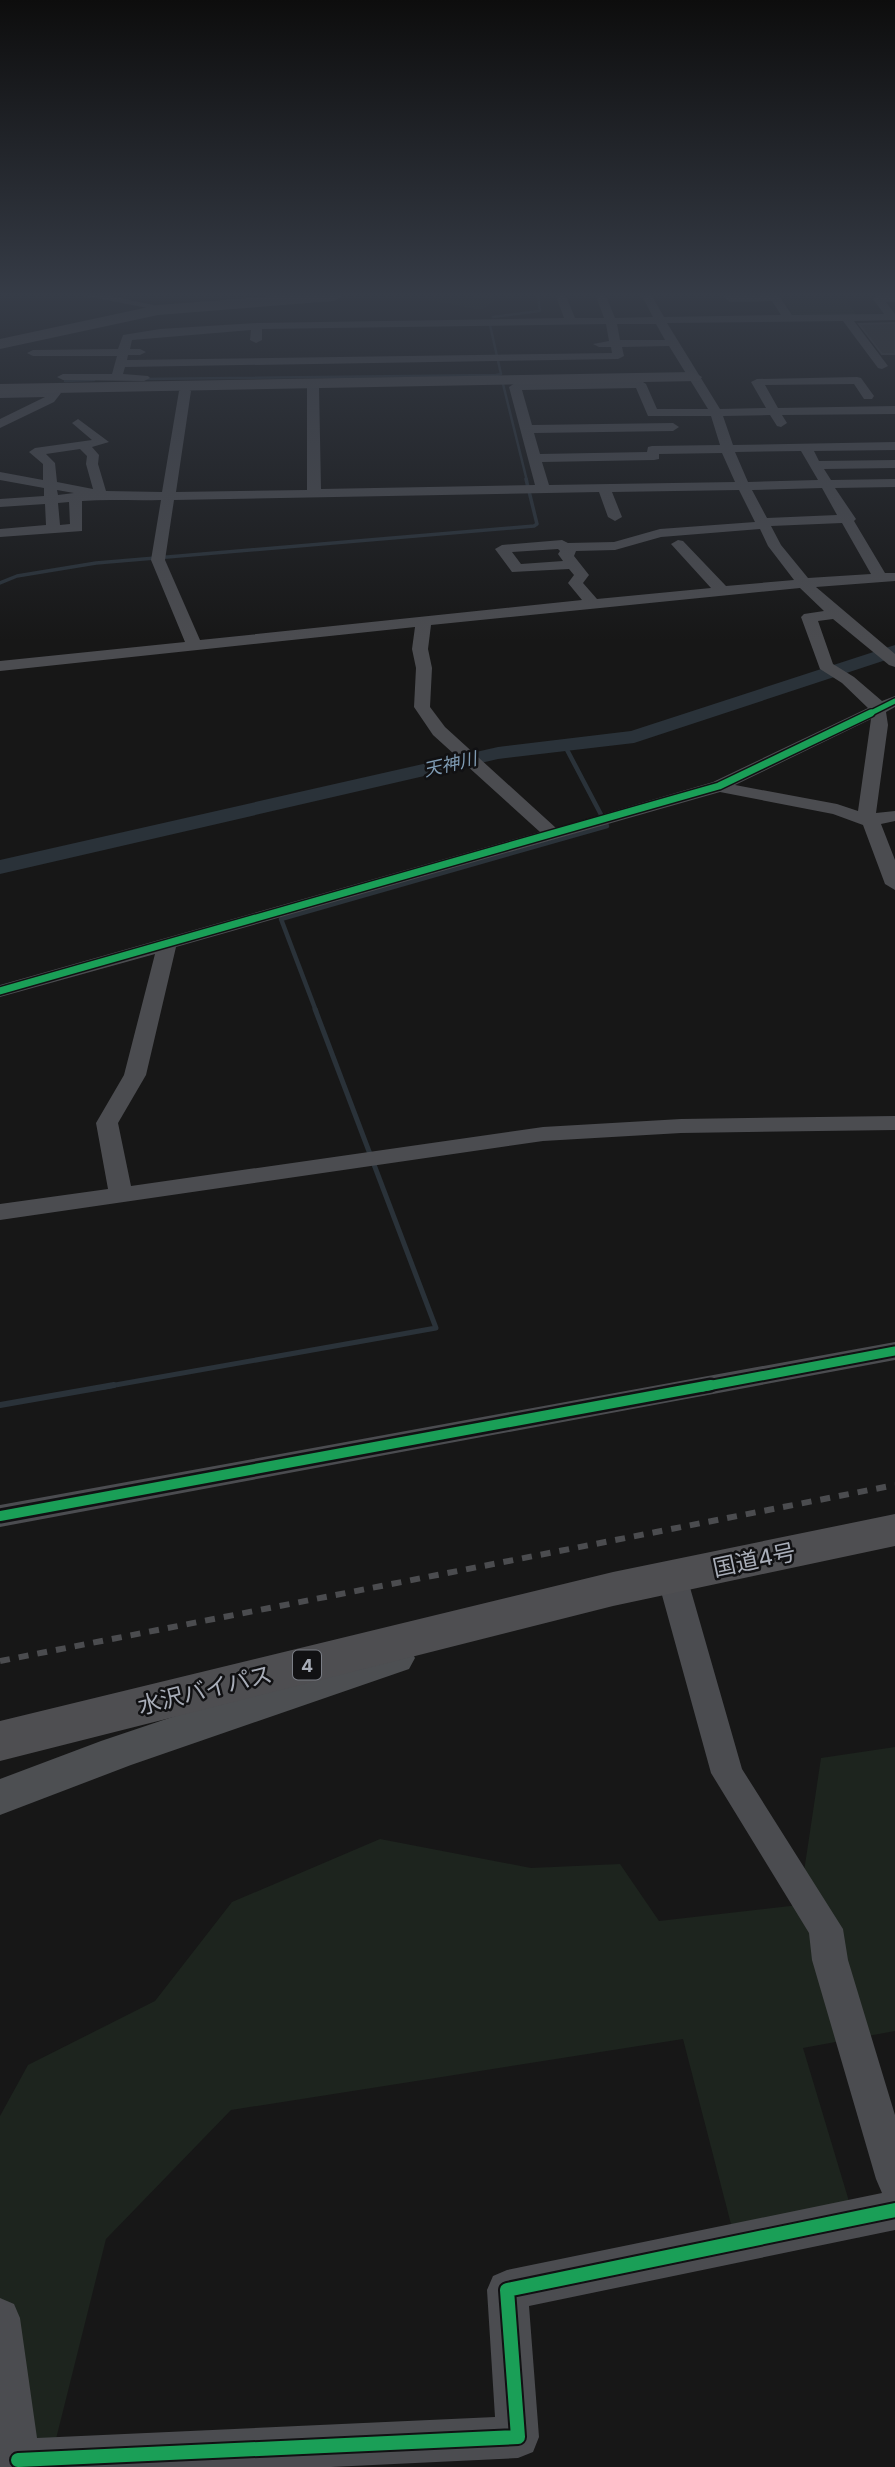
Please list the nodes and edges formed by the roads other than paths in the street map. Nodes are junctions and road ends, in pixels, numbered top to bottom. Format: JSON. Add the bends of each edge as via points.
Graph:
{"nodes":[{"id":1,"x":26,"y":411,"type":"edge"},
{"id":2,"x":182,"y":411,"type":"edge"},
{"id":3,"x":313,"y":411,"type":"edge"},
{"id":4,"x":529,"y":411,"type":"edge"},
{"id":5,"x":645,"y":411,"type":"edge"},
{"id":6,"x":827,"y":411,"type":"edge"},
{"id":7,"x":716,"y":412,"type":"junction"},
{"id":8,"x":774,"y":412,"type":"junction"},
{"id":9,"x":22,"y":413,"type":"junction"},
{"id":10,"x":0,"y":414,"type":"edge"},
{"id":11,"x":0,"y":424,"type":"edge"},
{"id":12,"x":78,"y":427,"type":"dead end"},
{"id":13,"x":644,"y":427,"type":"junction"},
{"id":14,"x":683,"y":427,"type":"dead end"},
{"id":15,"x":798,"y":427,"type":"dead end"},
{"id":16,"x":527,"y":429,"type":"junction"},
{"id":17,"x":622,"y":442,"type":"dead end"},
{"id":18,"x":83,"y":445,"type":"junction"},
{"id":19,"x":895,"y":446,"type":"edge"},
{"id":20,"x":805,"y":447,"type":"junction"},
{"id":21,"x":652,"y":449,"type":"junction"},
{"id":22,"x":727,"y":449,"type":"junction"},
{"id":23,"x":534,"y":458,"type":"junction"},
{"id":24,"x":895,"y":464,"type":"edge"},
{"id":25,"x":816,"y":465,"type":"junction"},
{"id":26,"x":0,"y":476,"type":"edge"},
{"id":27,"x":30,"y":481,"type":"junction"},
{"id":28,"x":895,"y":483,"type":"edge"},
{"id":29,"x":827,"y":484,"type":"junction"},
{"id":30,"x":52,"y":485,"type":"junction"},
{"id":31,"x":743,"y":486,"type":"junction"},
{"id":32,"x":665,"y":487,"type":"junction"},
{"id":33,"x":604,"y":488,"type":"junction"},
{"id":34,"x":534,"y":490,"type":"junction"},
{"id":35,"x":314,"y":494,"type":"junction"},
{"id":36,"x":97,"y":495,"type":"junction"},
{"id":37,"x":168,"y":496,"type":"junction"},
{"id":38,"x":76,"y":505,"type":"junction"},
{"id":39,"x":41,"y":509,"type":"junction"},
{"id":40,"x":5,"y":510,"type":"edge"},
{"id":41,"x":615,"y":517,"type":"dead end"},
{"id":42,"x":849,"y":519,"type":"junction"},
{"id":43,"x":763,"y":523,"type":"junction"},
{"id":44,"x":53,"y":529,"type":"junction"},
{"id":45,"x":31,"y":531,"type":"junction"},
{"id":46,"x":5,"y":532,"type":"edge"},
{"id":47,"x":618,"y":533,"type":"dead end"},
{"id":48,"x":635,"y":540,"type":"junction"},
{"id":49,"x":678,"y":544,"type":"dead end"},
{"id":50,"x":565,"y":547,"type":"junction"},
{"id":51,"x":573,"y":564,"type":"junction"},
{"id":52,"x":888,"y":578,"type":"edge"},
{"id":53,"x":804,"y":583,"type":"junction"},
{"id":54,"x":722,"y":591,"type":"junction"},
{"id":55,"x":593,"y":604,"type":"junction"},
{"id":56,"x":836,"y":614,"type":"junction"},
{"id":57,"x":424,"y":621,"type":"junction"},
{"id":58,"x":194,"y":645,"type":"junction"},
{"id":59,"x":895,"y":662,"type":"edge"},
{"id":60,"x":0,"y":666,"type":"edge"},
{"id":61,"x":895,"y":701,"type":"edge"},
{"id":62,"x":877,"y":709,"type":"junction"},
{"id":63,"x":887,"y":733,"type":"edge"},
{"id":64,"x":719,"y":786,"type":"junction"},
{"id":65,"x":895,"y":816,"type":"edge"},
{"id":66,"x":869,"y":821,"type":"junction"},
{"id":67,"x":552,"y":834,"type":"junction"},
{"id":68,"x":895,"y":884,"type":"edge"},
{"id":69,"x":167,"y":944,"type":"junction"},
{"id":70,"x":0,"y":991,"type":"edge"},
{"id":71,"x":895,"y":1123,"type":"edge"},
{"id":72,"x":121,"y":1195,"type":"junction"},
{"id":73,"x":0,"y":1212,"type":"edge"},
{"id":74,"x":895,"y":1351,"type":"edge"},
{"id":75,"x":0,"y":1516,"type":"edge"},
{"id":76,"x":895,"y":1530,"type":"edge"},
{"id":77,"x":672,"y":1577,"type":"junction"},
{"id":78,"x":614,"y":1590,"type":"junction"},
{"id":79,"x":0,"y":1741,"type":"edge"},
{"id":80,"x":0,"y":1797,"type":"edge"},
{"id":81,"x":895,"y":2179,"type":"edge"},
{"id":82,"x":895,"y":2210,"type":"edge"},
{"id":83,"x":0,"y":2318,"type":"edge"},
{"id":84,"x":19,"y":2464,"type":"edge"}],
"edges":[{"from":1,"to":9,"type":"street"},
{"from":2,"to":37,"type":"street"},
{"from":3,"to":35,"type":"street"},
{"from":4,"to":16,"type":"street"},
{"from":5,"to":7,"type":"street"},
{"from":6,"to":8,"type":"street"},
{"from":7,"to":8,"type":"street"},
{"from":7,"to":22,"type":"street","via":[[716,426]]},
{"from":8,"to":15,"type":"street","via":[[784,427]]},
{"from":9,"to":10,"type":"street"},
{"from":9,"to":11,"type":"street"},
{"from":12,"to":18,"type":"street","via":[[103,442]]},
{"from":13,"to":14,"type":"street"},
{"from":13,"to":16,"type":"street"},
{"from":13,"to":21,"type":"street"},
{"from":16,"to":23,"type":"street","via":[[537,443]]},
{"from":17,"to":21,"type":"street"},
{"from":18,"to":30,"type":"street","via":[[35,452],[49,463]]},
{"from":18,"to":36,"type":"street","via":[[93,455]]},
{"from":19,"to":20,"type":"street"},
{"from":20,"to":22,"type":"street"},
{"from":20,"to":25,"type":"street"},
{"from":21,"to":22,"type":"street"},
{"from":21,"to":23,"type":"street"},
{"from":21,"to":32,"type":"street"},
{"from":22,"to":31,"type":"street"},
{"from":23,"to":34,"type":"street","via":[[545,473]]},
{"from":24,"to":25,"type":"street"},
{"from":25,"to":29,"type":"street"},
{"from":26,"to":27,"type":"street"},
{"from":27,"to":30,"type":"street"},
{"from":27,"to":39,"type":"street"},
{"from":28,"to":29,"type":"street"},
{"from":29,"to":31,"type":"street"},
{"from":29,"to":42,"type":"street"},
{"from":30,"to":36,"type":"street"},
{"from":30,"to":39,"type":"street"},
{"from":31,"to":32,"type":"street"},
{"from":31,"to":43,"type":"street","via":[[746,503]]},
{"from":32,"to":33,"type":"street"},
{"from":33,"to":34,"type":"street"},
{"from":33,"to":41,"type":"street"},
{"from":34,"to":35,"type":"street"},
{"from":35,"to":37,"type":"street"},
{"from":36,"to":37,"type":"street"},
{"from":36,"to":38,"type":"street","via":[[98,511]]},
{"from":37,"to":58,"type":"street","via":[[159,558]]},
{"from":38,"to":39,"type":"street"},
{"from":38,"to":44,"type":"street","via":[[77,528]]},
{"from":39,"to":40,"type":"street"},
{"from":39,"to":44,"type":"street"},
{"from":39,"to":45,"type":"street"},
{"from":40,"to":46,"type":"street"},
{"from":42,"to":43,"type":"street"},
{"from":42,"to":52,"type":"street"},
{"from":43,"to":48,"type":"street","via":[[657,528]]},
{"from":43,"to":53,"type":"street"},
{"from":44,"to":45,"type":"street"},
{"from":45,"to":46,"type":"street"},
{"from":47,"to":48,"type":"street"},
{"from":48,"to":50,"type":"street","via":[[615,547]]},
{"from":49,"to":54,"type":"street"},
{"from":50,"to":51,"type":"street"},
{"from":50,"to":51,"type":"street","via":[[502,549],[517,569]]},
{"from":51,"to":55,"type":"street","via":[[582,575],[575,583]]},
{"from":52,"to":53,"type":"street"},
{"from":53,"to":54,"type":"street"},
{"from":53,"to":56,"type":"street"},
{"from":54,"to":55,"type":"street"},
{"from":55,"to":57,"type":"street"},
{"from":56,"to":59,"type":"street"},
{"from":56,"to":62,"type":"street","via":[[808,617],[826,666]]},
{"from":57,"to":58,"type":"street"},
{"from":57,"to":67,"type":"street","via":[[422,707],[439,732]]},
{"from":58,"to":60,"type":"street"},
{"from":61,"to":62,"type":"street"},
{"from":62,"to":63,"type":"street"},
{"from":62,"to":64,"type":"street"},
{"from":63,"to":66,"type":"street","via":[[869,788]]},
{"from":64,"to":66,"type":"street","via":[[837,809]]},
{"from":64,"to":67,"type":"street"},
{"from":65,"to":66,"type":"street"},
{"from":66,"to":68,"type":"street"},
{"from":67,"to":69,"type":"street"},
{"from":69,"to":70,"type":"street"},
{"from":69,"to":72,"type":"street","via":[[135,1075],[107,1123]]},
{"from":71,"to":72,"type":"street","via":[[681,1126],[543,1134]]},
{"from":72,"to":73,"type":"street"},
{"from":74,"to":75,"type":"street"},
{"from":76,"to":77,"type":"highway","name":"国道4号","number":"4"},
{"from":77,"to":78,"type":"highway","name":"国道4号","number":"4"},
{"from":77,"to":81,"type":"street","via":[[727,1773],[826,1929],[830,1960]]},
{"from":78,"to":79,"type":"highway","name":"水沢バイパス","number":"4"},
{"from":78,"to":80,"type":"main road","via":[[251,1706]]},
{"from":82,"to":84,"type":"street","via":[[508,2290],[518,2437]]},
{"from":83,"to":84,"type":"street"}]}
